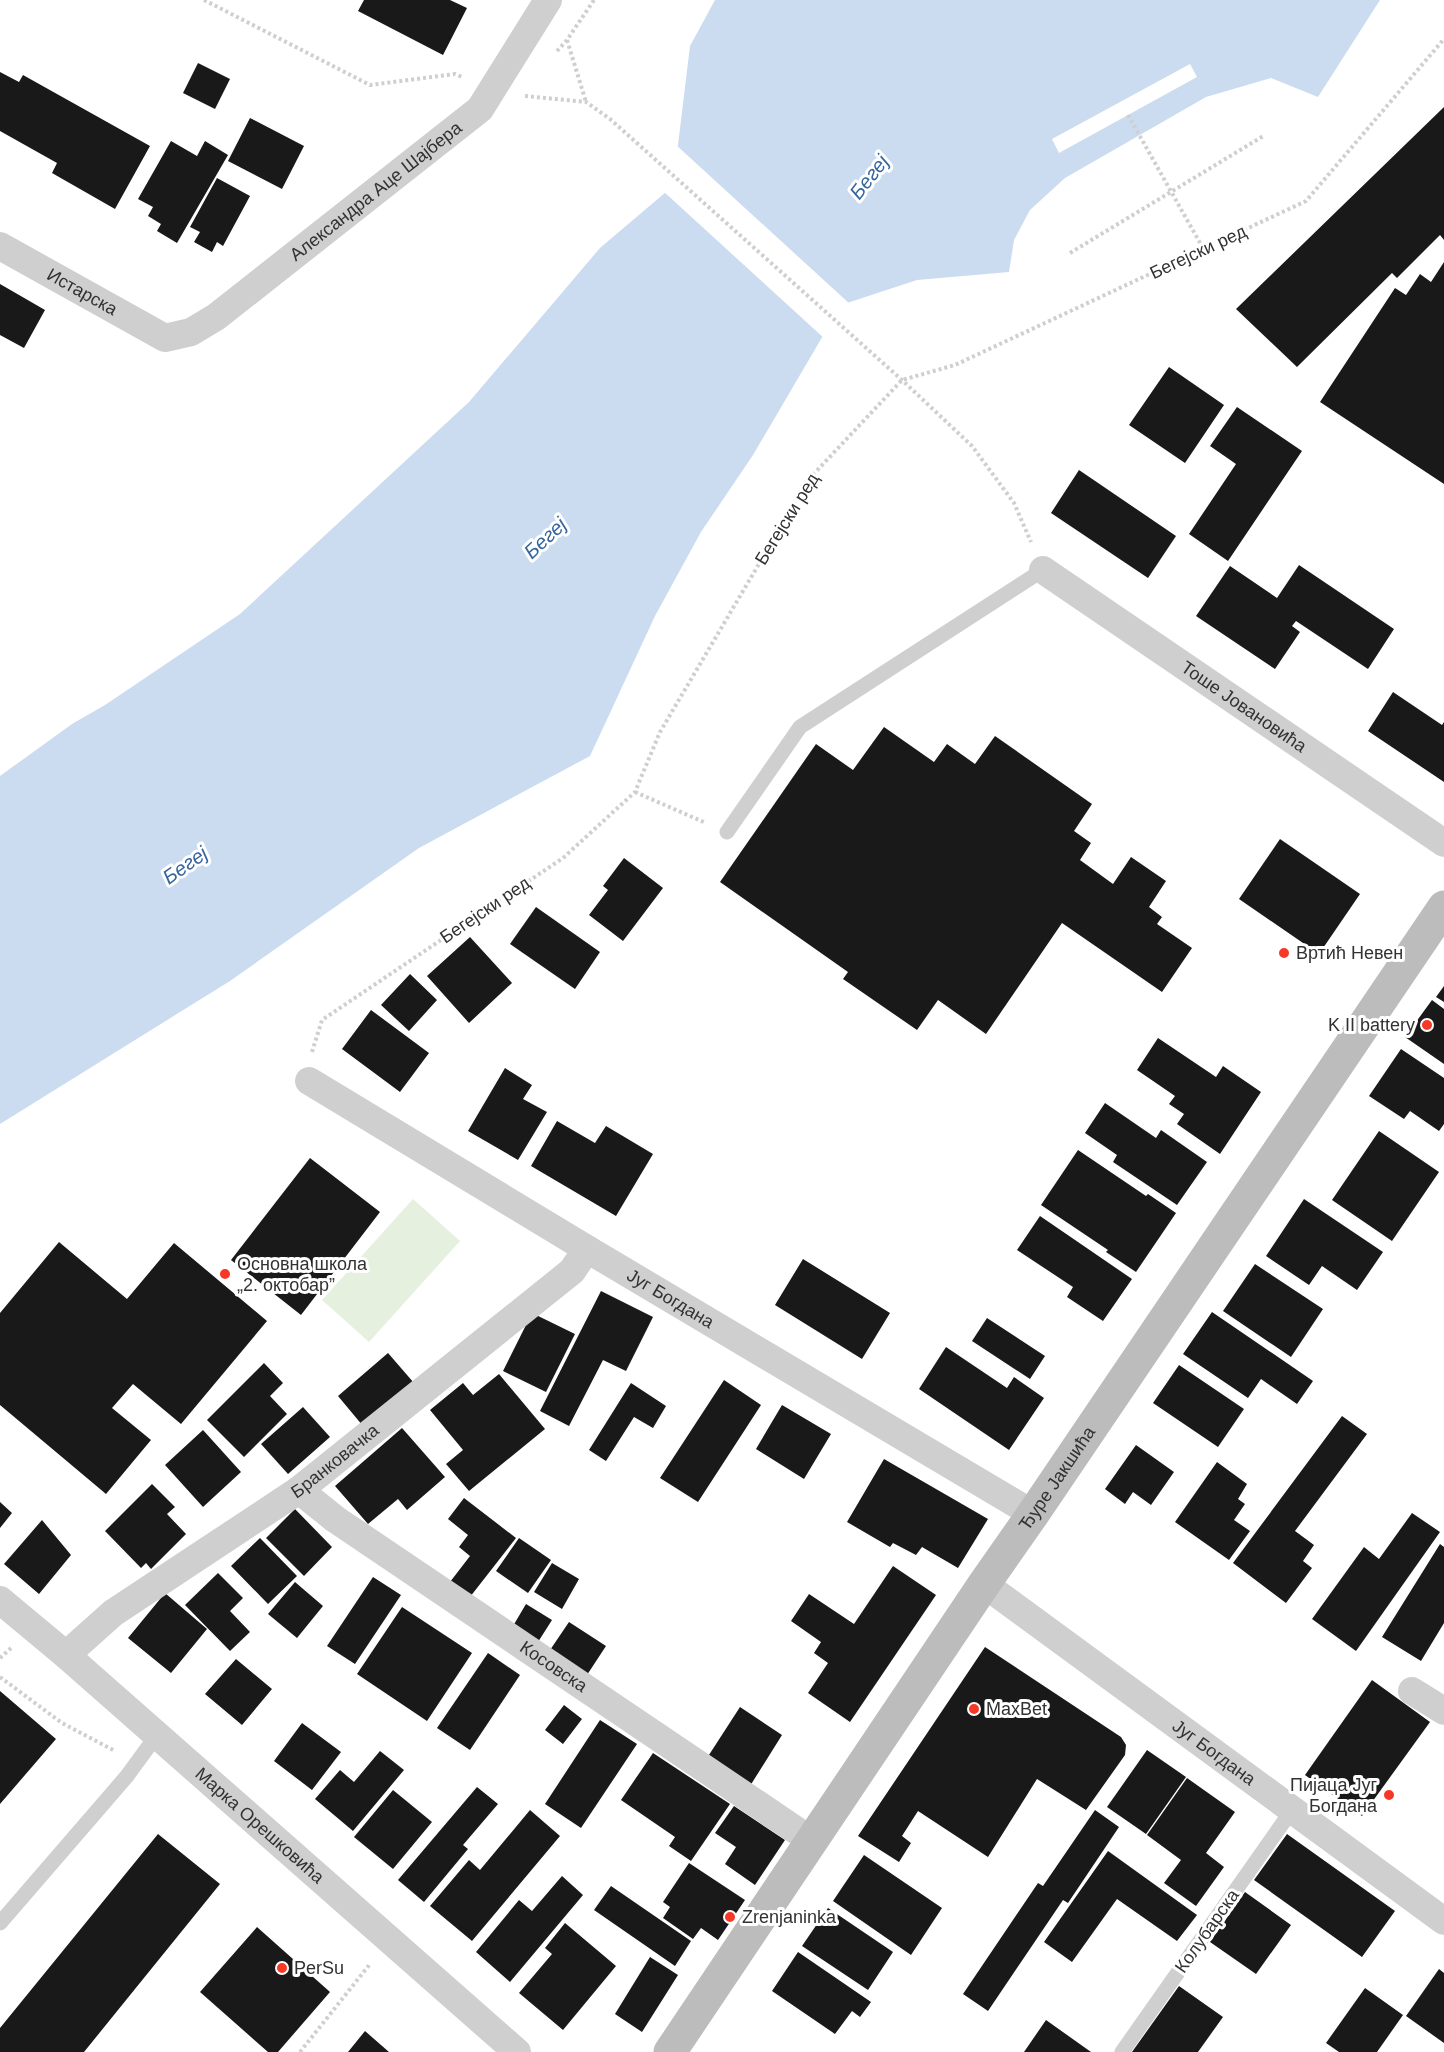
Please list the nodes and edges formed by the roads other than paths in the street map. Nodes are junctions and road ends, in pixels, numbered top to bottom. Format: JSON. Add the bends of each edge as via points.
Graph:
{"nodes":[{"id":1,"x":548,"y":0,"type":"edge"},
{"id":2,"x":0,"y":246,"type":"edge"},
{"id":3,"x":165,"y":338,"type":"joint"},
{"id":4,"x":1043,"y":570,"type":"joint"},
{"id":5,"x":727,"y":832,"type":"road end"},
{"id":6,"x":1444,"y":843,"type":"edge"},
{"id":7,"x":1444,"y":907,"type":"edge"},
{"id":8,"x":309,"y":1081,"type":"road end"},
{"id":9,"x":587,"y":1250,"type":"junction"},
{"id":10,"x":299,"y":1490,"type":"junction"},
{"id":11,"x":1033,"y":1514,"type":"junction"},
{"id":12,"x":984,"y":1584,"type":"junction"},
{"id":13,"x":0,"y":1600,"type":"edge"},
{"id":14,"x":66,"y":1655,"type":"junction"},
{"id":15,"x":1412,"y":1691,"type":"dead end"},
{"id":16,"x":1444,"y":1711,"type":"edge"},
{"id":17,"x":157,"y":1736,"type":"junction"},
{"id":18,"x":1293,"y":1810,"type":"junction"},
{"id":19,"x":812,"y":1841,"type":"junction"},
{"id":20,"x":1444,"y":1921,"type":"edge"},
{"id":21,"x":0,"y":1923,"type":"edge"},
{"id":22,"x":517,"y":2052,"type":"edge"},
{"id":23,"x":670,"y":2052,"type":"edge"},
{"id":24,"x":1122,"y":2052,"type":"edge"}],
"edges":[{"from":1,"to":3,"type":"street","name":"Александра Аце Шајбера","via":[[480,109],[216,317],[192,332]]},
{"from":2,"to":3,"type":"street","name":"Истарска"},
{"from":4,"to":5,"type":"lane","via":[[800,727]]},
{"from":4,"to":6,"type":"street","name":"Тоше Јовановића"},
{"from":7,"to":11,"type":"street","name":"Ђуре Јакшића"},
{"from":8,"to":9,"type":"street","name":"Југ Богдана"},
{"from":9,"to":10,"type":"street","name":"Бранковачка","via":[[573,1271]]},
{"from":9,"to":11,"type":"street","name":"Југ Богдана"},
{"from":10,"to":14,"type":"street","name":"Бранковачка","via":[[113,1613]]},
{"from":10,"to":19,"type":"street","name":"Косовска","via":[[335,1519]]},
{"from":11,"to":12,"type":"street","name":"Ђуре Јакшића"},
{"from":12,"to":18,"type":"street","name":"Југ Богдана"},
{"from":12,"to":19,"type":"street","name":"Ђуре Јакшића"},
{"from":13,"to":14,"type":"street","name":"Марка Орешковића"},
{"from":14,"to":17,"type":"street","name":"Марка Орешковића"},
{"from":15,"to":16,"type":"street"},
{"from":17,"to":21,"type":"lane"},
{"from":17,"to":22,"type":"street","name":"Марка Орешковића"},
{"from":18,"to":20,"type":"street","name":"Југ Богдана"},
{"from":18,"to":24,"type":"lane","name":"Колубарска"},
{"from":19,"to":23,"type":"street","name":"Ђуре Јакшића"}]}
